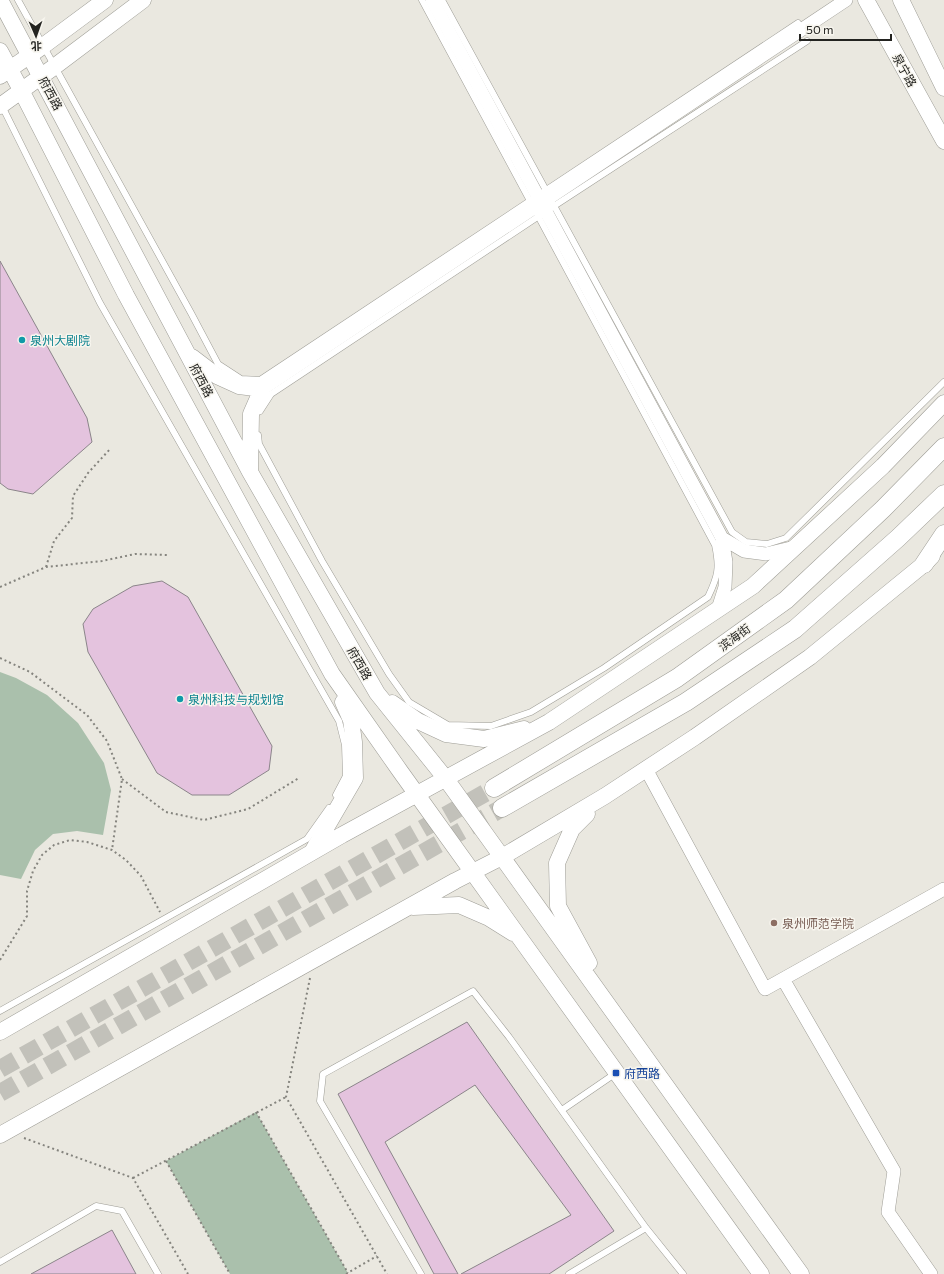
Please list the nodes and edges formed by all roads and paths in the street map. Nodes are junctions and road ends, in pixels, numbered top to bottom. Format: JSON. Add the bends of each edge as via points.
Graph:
{"nodes":[{"id":1,"x":0,"y":0,"type":"edge"},
{"id":2,"x":18,"y":0,"type":"edge"},
{"id":3,"x":105,"y":0,"type":"edge"},
{"id":4,"x":143,"y":0,"type":"edge"},
{"id":5,"x":422,"y":0,"type":"edge"},
{"id":6,"x":432,"y":0,"type":"edge"},
{"id":7,"x":442,"y":0,"type":"edge"},
{"id":8,"x":846,"y":0,"type":"edge"},
{"id":9,"x":866,"y":0,"type":"edge"},
{"id":10,"x":901,"y":0,"type":"edge"},
{"id":11,"x":798,"y":23,"type":"dead end"},
{"id":12,"x":807,"y":41,"type":"dead end"},
{"id":13,"x":0,"y":51,"type":"edge"},
{"id":14,"x":36,"y":51,"type":"junction"},
{"id":15,"x":5,"y":72,"type":"edge"},
{"id":16,"x":48,"y":72,"type":"junction"},
{"id":17,"x":944,"y":88,"type":"edge"},
{"id":18,"x":21,"y":90,"type":"junction"},
{"id":19,"x":1,"y":104,"type":"edge"},
{"id":20,"x":944,"y":141,"type":"edge"},
{"id":21,"x":542,"y":204,"type":"junction"},
{"id":22,"x":188,"y":354,"type":"junction"},
{"id":23,"x":944,"y":382,"type":"edge"},
{"id":24,"x":262,"y":389,"type":"junction"},
{"id":25,"x":944,"y":403,"type":"edge"},
{"id":26,"x":944,"y":447,"type":"edge"},
{"id":27,"x":111,"y":448,"type":"dead end"},
{"id":28,"x":250,"y":472,"type":"junction"},
{"id":29,"x":944,"y":494,"type":"edge"},
{"id":30,"x":944,"y":534,"type":"edge"},
{"id":31,"x":722,"y":538,"type":"junction"},
{"id":32,"x":944,"y":543,"type":"edge"},
{"id":33,"x":795,"y":548,"type":"junction"},
{"id":34,"x":168,"y":555,"type":"dead end"},
{"id":35,"x":924,"y":564,"type":"junction"},
{"id":36,"x":46,"y":567,"type":"junction"},
{"id":37,"x":0,"y":587,"type":"edge"},
{"id":38,"x":718,"y":609,"type":"junction"},
{"id":39,"x":0,"y":658,"type":"edge"},
{"id":40,"x":332,"y":674,"type":"junction"},
{"id":41,"x":377,"y":693,"type":"junction"},
{"id":42,"x":549,"y":722,"type":"junction"},
{"id":43,"x":646,"y":770,"type":"junction"},
{"id":44,"x":299,"y":778,"type":"dead end"},
{"id":45,"x":122,"y":779,"type":"junction"},
{"id":46,"x":446,"y":779,"type":"junction"},
{"id":47,"x":494,"y":788,"type":"tunnel mouth"},
{"id":48,"x":416,"y":795,"type":"junction"},
{"id":49,"x":605,"y":796,"type":"junction"},
{"id":50,"x":502,"y":808,"type":"tunnel mouth"},
{"id":51,"x":112,"y":850,"type":"junction"},
{"id":52,"x":312,"y":852,"type":"junction"},
{"id":53,"x":502,"y":857,"type":"junction"},
{"id":54,"x":472,"y":872,"type":"junction"},
{"id":55,"x":944,"y":889,"type":"edge"},
{"id":56,"x":409,"y":907,"type":"junction"},
{"id":57,"x":164,"y":919,"type":"junction"},
{"id":58,"x":518,"y":937,"type":"junction"},
{"id":59,"x":0,"y":960,"type":"edge"},
{"id":60,"x":310,"y":975,"type":"dead end"},
{"id":61,"x":783,"y":979,"type":"junction"},
{"id":62,"x":0,"y":1011,"type":"edge"},
{"id":63,"x":626,"y":1029,"type":"junction"},
{"id":64,"x":0,"y":1032,"type":"edge"},
{"id":65,"x":616,"y":1073,"type":"junction"},
{"id":66,"x":286,"y":1096,"type":"junction"},
{"id":67,"x":562,"y":1110,"type":"junction"},
{"id":68,"x":256,"y":1112,"type":"junction"},
{"id":69,"x":0,"y":1135,"type":"edge"},
{"id":70,"x":24,"y":1138,"type":"dead end"},
{"id":71,"x":166,"y":1161,"type":"junction"},
{"id":72,"x":133,"y":1178,"type":"junction"},
{"id":73,"x":646,"y":1228,"type":"junction"},
{"id":74,"x":377,"y":1256,"type":"junction"},
{"id":75,"x":0,"y":1262,"type":"edge"},
{"id":76,"x":347,"y":1273,"type":"edge"},
{"id":77,"x":158,"y":1274,"type":"edge"},
{"id":78,"x":188,"y":1274,"type":"edge"},
{"id":79,"x":230,"y":1274,"type":"edge"},
{"id":80,"x":387,"y":1274,"type":"edge"},
{"id":81,"x":421,"y":1274,"type":"edge"},
{"id":82,"x":569,"y":1274,"type":"edge"},
{"id":83,"x":683,"y":1274,"type":"edge"},
{"id":84,"x":761,"y":1274,"type":"edge"},
{"id":85,"x":801,"y":1274,"type":"edge"},
{"id":86,"x":931,"y":1274,"type":"edge"}],
"edges":[{"from":1,"to":14,"type":"street","name":"府西路"},
{"from":2,"to":14,"type":"lane"},
{"from":3,"to":14,"type":"street"},
{"from":4,"to":16,"type":"street"},
{"from":5,"to":21,"type":"lane"},
{"from":6,"to":21,"type":"street"},
{"from":7,"to":21,"type":"lane"},
{"from":8,"to":21,"type":"street"},
{"from":9,"to":20,"type":"street","name":"泉宁路"},
{"from":10,"to":17,"type":"street"},
{"from":11,"to":21,"type":"lane"},
{"from":12,"to":21,"type":"lane"},
{"from":13,"to":15,"type":"street","name":"府西路"},
{"from":14,"to":15,"type":"street"},
{"from":14,"to":16,"type":"street","name":"府西路"},
{"from":15,"to":18,"type":"street","name":"府西路"},
{"from":16,"to":18,"type":"street"},
{"from":16,"to":21,"type":"lane","via":[[192,313],[218,364],[241,379],[260,380]]},
{"from":16,"to":22,"type":"street","name":"府西路"},
{"from":18,"to":19,"type":"street"},
{"from":18,"to":40,"type":"street","name":"府西路","via":[[126,295]]},
{"from":19,"to":57,"type":"lane","via":[[100,303],[339,721],[345,745],[346,776],[330,806],[307,839]]},
{"from":21,"to":21,"type":"lane","via":[[715,545],[719,564],[715,583],[708,597],[604,668],[531,712],[491,726],[448,725],[409,702],[389,674],[322,561],[259,444],[257,415],[272,394]]},
{"from":21,"to":23,"type":"lane","via":[[732,532],[746,542],[767,544],[786,538]]},
{"from":21,"to":24,"type":"street"},
{"from":21,"to":31,"type":"street"},
{"from":22,"to":24,"type":"street","via":[[217,376],[239,386]]},
{"from":22,"to":28,"type":"street","name":"府西路"},
{"from":24,"to":28,"type":"street","via":[[251,414]]},
{"from":25,"to":33,"type":"street","via":[[883,466]]},
{"from":26,"to":47,"type":"main road","name":"滨海街","via":[[883,509],[786,600],[677,678]]},
{"from":27,"to":36,"type":"path","via":[[88,473],[73,496],[72,518],[54,541]]},
{"from":28,"to":41,"type":"street","name":"府西路"},
{"from":29,"to":50,"type":"main road","via":[[795,629],[686,702]]},
{"from":30,"to":35,"type":"main road"},
{"from":31,"to":33,"type":"street","via":[[744,551],[766,554]]},
{"from":31,"to":38,"type":"street","via":[[726,562],[725,587]]},
{"from":32,"to":35,"type":"street"},
{"from":33,"to":38,"type":"street","via":[[753,586]]},
{"from":34,"to":36,"type":"path","via":[[134,554],[102,561]]},
{"from":35,"to":43,"type":"street","via":[[810,657]]},
{"from":36,"to":37,"type":"path"},
{"from":38,"to":42,"type":"street"},
{"from":39,"to":45,"type":"path","via":[[30,672],[87,715],[107,741]]},
{"from":40,"to":48,"type":"street","name":"府西路"},
{"from":40,"to":52,"type":"street","via":[[351,720],[355,778]]},
{"from":41,"to":42,"type":"street","via":[[418,720],[446,734],[484,739]]},
{"from":41,"to":46,"type":"street","name":"府西路"},
{"from":42,"to":46,"type":"street"},
{"from":43,"to":49,"type":"street"},
{"from":43,"to":61,"type":"street","via":[[765,989]]},
{"from":44,"to":45,"type":"path","via":[[248,809],[204,820],[166,812]]},
{"from":45,"to":51,"type":"path"},
{"from":46,"to":48,"type":"street"},
{"from":46,"to":53,"type":"street","name":"府西路"},
{"from":48,"to":52,"type":"street"},
{"from":48,"to":54,"type":"street","name":"府西路"},
{"from":49,"to":53,"type":"street"},
{"from":49,"to":63,"type":"street","via":[[572,829],[557,863],[558,906]]},
{"from":51,"to":57,"type":"path","via":[[141,876]]},
{"from":51,"to":59,"type":"path","via":[[70,840],[54,845],[42,855],[33,871],[27,891],[27,916]]},
{"from":52,"to":64,"type":"street"},
{"from":53,"to":54,"type":"street"},
{"from":53,"to":63,"type":"street","name":"府西路"},
{"from":54,"to":56,"type":"street"},
{"from":54,"to":58,"type":"street","name":"府西路"},
{"from":55,"to":61,"type":"street"},
{"from":56,"to":58,"type":"street","via":[[459,905],[489,918]]},
{"from":56,"to":69,"type":"street"},
{"from":57,"to":62,"type":"lane"},
{"from":58,"to":65,"type":"street","name":"府西路"},
{"from":60,"to":66,"type":"path"},
{"from":61,"to":86,"type":"street","via":[[894,1171],[888,1212]]},
{"from":63,"to":85,"type":"street","name":"府西路"},
{"from":65,"to":67,"type":"lane"},
{"from":65,"to":84,"type":"street","name":"府西路"},
{"from":66,"to":68,"type":"path"},
{"from":66,"to":74,"type":"path"},
{"from":67,"to":73,"type":"lane"},
{"from":67,"to":81,"type":"lane","via":[[509,1037],[472,992],[323,1074],[320,1101]]},
{"from":68,"to":71,"type":"path"},
{"from":68,"to":76,"type":"path"},
{"from":70,"to":72,"type":"path"},
{"from":71,"to":72,"type":"path"},
{"from":71,"to":79,"type":"path"},
{"from":72,"to":78,"type":"path"},
{"from":73,"to":82,"type":"lane"},
{"from":73,"to":83,"type":"lane"},
{"from":74,"to":76,"type":"path"},
{"from":74,"to":80,"type":"path"},
{"from":75,"to":77,"type":"lane","via":[[96,1206],[122,1211]]}]}
